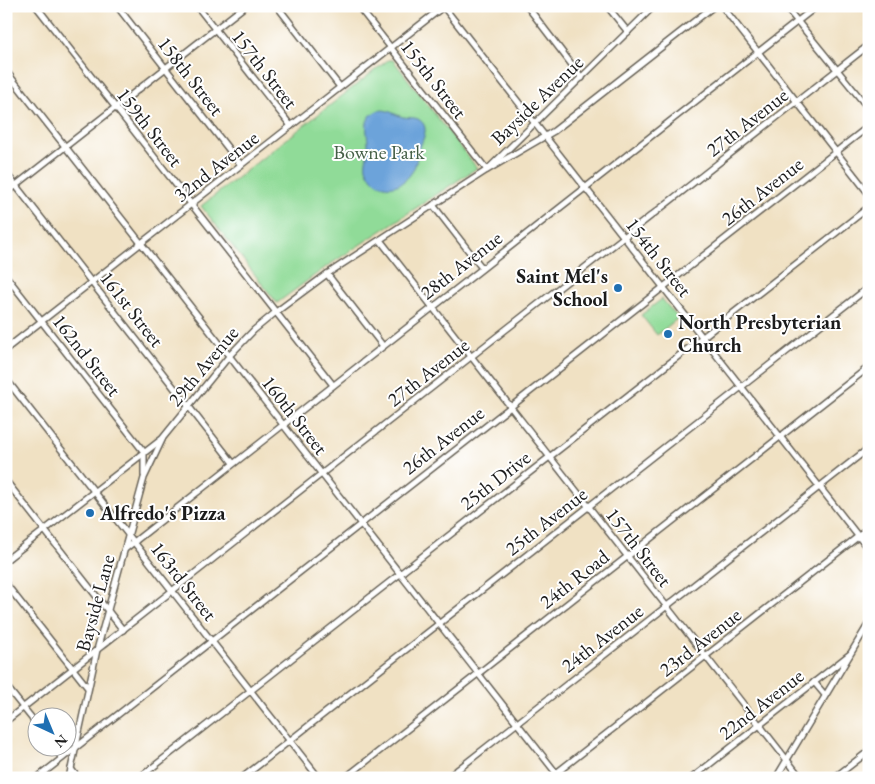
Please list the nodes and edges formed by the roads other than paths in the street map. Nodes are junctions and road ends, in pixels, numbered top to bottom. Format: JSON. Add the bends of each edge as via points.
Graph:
{"nodes":[{"id":1,"x":36,"y":6,"type":"edge"},
{"id":2,"x":117,"y":6,"type":"edge"},
{"id":3,"x":196,"y":6,"type":"edge"},
{"id":4,"x":245,"y":6,"type":"edge"},
{"id":5,"x":277,"y":6,"type":"edge"},
{"id":6,"x":358,"y":6,"type":"edge"},
{"id":7,"x":443,"y":6,"type":"edge"},
{"id":8,"x":527,"y":6,"type":"edge"},
{"id":9,"x":607,"y":6,"type":"edge"},
{"id":10,"x":654,"y":6,"type":"edge"},
{"id":11,"x":714,"y":6,"type":"edge"},
{"id":12,"x":722,"y":6,"type":"edge"},
{"id":13,"x":785,"y":6,"type":"edge"},
{"id":14,"x":816,"y":6,"type":"edge"},
{"id":15,"x":798,"y":21,"type":"junction"},
{"id":16,"x":215,"y":30,"type":"junction"},
{"id":17,"x":628,"y":32,"type":"junction"},
{"id":18,"x":869,"y":45,"type":"edge"},
{"id":19,"x":391,"y":48,"type":"junction"},
{"id":20,"x":758,"y":52,"type":"junction"},
{"id":21,"x":165,"y":68,"type":"junction"},
{"id":22,"x":837,"y":70,"type":"junction"},
{"id":23,"x":6,"y":71,"type":"edge"},
{"id":24,"x":582,"y":78,"type":"junction"},
{"id":25,"x":340,"y":87,"type":"junction"},
{"id":26,"x":797,"y":102,"type":"junction"},
{"id":27,"x":115,"y":107,"type":"junction"},
{"id":28,"x":869,"y":109,"type":"edge"},
{"id":29,"x":534,"y":123,"type":"junction"},
{"id":30,"x":291,"y":126,"type":"junction"},
{"id":31,"x":869,"y":126,"type":"edge"},
{"id":32,"x":545,"y":136,"type":"junction"},
{"id":33,"x":66,"y":147,"type":"junction"},
{"id":34,"x":836,"y":152,"type":"junction"},
{"id":35,"x":241,"y":165,"type":"junction"},
{"id":36,"x":486,"y":170,"type":"junction"},
{"id":37,"x":6,"y":173,"type":"edge"},
{"id":38,"x":16,"y":185,"type":"junction"},
{"id":39,"x":585,"y":187,"type":"junction"},
{"id":40,"x":6,"y":193,"type":"edge"},
{"id":41,"x":869,"y":194,"type":"edge"},
{"id":42,"x":191,"y":204,"type":"junction"},
{"id":43,"x":433,"y":205,"type":"junction"},
{"id":44,"x":869,"y":207,"type":"edge"},
{"id":45,"x":624,"y":237,"type":"junction"},
{"id":46,"x":380,"y":240,"type":"junction"},
{"id":47,"x":141,"y":243,"type":"junction"},
{"id":48,"x":482,"y":268,"type":"junction"},
{"id":49,"x":327,"y":274,"type":"junction"},
{"id":50,"x":6,"y":276,"type":"edge"},
{"id":51,"x":92,"y":282,"type":"junction"},
{"id":52,"x":664,"y":287,"type":"junction"},
{"id":53,"x":869,"y":287,"type":"edge"},
{"id":54,"x":432,"y":307,"type":"junction"},
{"id":55,"x":276,"y":312,"type":"junction"},
{"id":56,"x":42,"y":321,"type":"junction"},
{"id":57,"x":702,"y":337,"type":"junction"},
{"id":58,"x":383,"y":346,"type":"junction"},
{"id":59,"x":6,"y":349,"type":"edge"},
{"id":60,"x":230,"y":355,"type":"junction"},
{"id":61,"x":472,"y":357,"type":"junction"},
{"id":62,"x":869,"y":367,"type":"edge"},
{"id":63,"x":6,"y":379,"type":"edge"},
{"id":64,"x":333,"y":384,"type":"junction"},
{"id":65,"x":742,"y":387,"type":"junction"},
{"id":66,"x":188,"y":406,"type":"junction"},
{"id":67,"x":511,"y":407,"type":"junction"},
{"id":68,"x":283,"y":424,"type":"junction"},
{"id":69,"x":780,"y":437,"type":"junction"},
{"id":70,"x":162,"y":439,"type":"junction"},
{"id":71,"x":869,"y":448,"type":"edge"},
{"id":72,"x":144,"y":452,"type":"junction"},
{"id":73,"x":550,"y":456,"type":"junction"},
{"id":74,"x":234,"y":463,"type":"junction"},
{"id":75,"x":322,"y":474,"type":"junction"},
{"id":76,"x":144,"y":478,"type":"junction"},
{"id":77,"x":6,"y":481,"type":"edge"},
{"id":78,"x":819,"y":487,"type":"junction"},
{"id":79,"x":94,"y":491,"type":"junction"},
{"id":80,"x":589,"y":506,"type":"junction"},
{"id":81,"x":361,"y":524,"type":"junction"},
{"id":82,"x":869,"y":528,"type":"edge"},
{"id":83,"x":45,"y":530,"type":"junction"},
{"id":84,"x":129,"y":535,"type":"junction"},
{"id":85,"x":858,"y":536,"type":"junction"},
{"id":86,"x":134,"y":542,"type":"junction"},
{"id":87,"x":125,"y":549,"type":"junction"},
{"id":88,"x":869,"y":551,"type":"edge"},
{"id":89,"x":628,"y":556,"type":"junction"},
{"id":90,"x":6,"y":560,"type":"edge"},
{"id":91,"x":400,"y":574,"type":"junction"},
{"id":92,"x":6,"y":584,"type":"edge"},
{"id":93,"x":172,"y":591,"type":"junction"},
{"id":94,"x":667,"y":606,"type":"junction"},
{"id":95,"x":108,"y":611,"type":"junction"},
{"id":96,"x":869,"y":622,"type":"edge"},
{"id":97,"x":439,"y":624,"type":"junction"},
{"id":98,"x":123,"y":630,"type":"junction"},
{"id":99,"x":212,"y":641,"type":"junction"},
{"id":100,"x":97,"y":650,"type":"junction"},
{"id":101,"x":849,"y":655,"type":"junction"},
{"id":102,"x":706,"y":656,"type":"junction"},
{"id":103,"x":73,"y":669,"type":"junction"},
{"id":104,"x":478,"y":673,"type":"junction"},
{"id":105,"x":814,"y":682,"type":"junction"},
{"id":106,"x":6,"y":686,"type":"edge"},
{"id":107,"x":88,"y":688,"type":"junction"},
{"id":108,"x":250,"y":691,"type":"junction"},
{"id":109,"x":825,"y":695,"type":"junction"},
{"id":110,"x":23,"y":708,"type":"junction"},
{"id":111,"x":28,"y":714,"type":"edge"},
{"id":112,"x":6,"y":721,"type":"edge"},
{"id":113,"x":517,"y":723,"type":"junction"},
{"id":114,"x":760,"y":725,"type":"junction"},
{"id":115,"x":78,"y":734,"type":"edge"},
{"id":116,"x":290,"y":740,"type":"junction"},
{"id":117,"x":78,"y":746,"type":"edge"},
{"id":118,"x":869,"y":751,"type":"edge"},
{"id":119,"x":65,"y":756,"type":"edge"},
{"id":120,"x":73,"y":756,"type":"edge"},
{"id":121,"x":62,"y":758,"type":"joint"},
{"id":122,"x":786,"y":759,"type":"junction"},
{"id":123,"x":71,"y":769,"type":"junction"},
{"id":124,"x":558,"y":775,"type":"edge"},
{"id":125,"x":37,"y":778,"type":"edge"},
{"id":126,"x":69,"y":778,"type":"edge"},
{"id":127,"x":78,"y":778,"type":"edge"},
{"id":128,"x":139,"y":778,"type":"edge"},
{"id":129,"x":242,"y":778,"type":"edge"},
{"id":130,"x":319,"y":778,"type":"edge"},
{"id":131,"x":345,"y":778,"type":"edge"},
{"id":132,"x":447,"y":778,"type":"edge"},
{"id":133,"x":550,"y":778,"type":"edge"},
{"id":134,"x":692,"y":778,"type":"edge"},
{"id":135,"x":776,"y":778,"type":"edge"},
{"id":136,"x":801,"y":778,"type":"edge"},
{"id":137,"x":834,"y":778,"type":"edge"}],
"edges":[{"from":1,"to":27,"type":"street","name":"159th Street"},
{"from":2,"to":21,"type":"street","name":"158th Street"},
{"from":3,"to":16,"type":"street","name":"157th Street"},
{"from":4,"to":16,"type":"street"},
{"from":5,"to":25,"type":"street"},
{"from":6,"to":19,"type":"street","name":"155th Street"},
{"from":7,"to":19,"type":"street","name":"32nd Avenue"},
{"from":7,"to":29,"type":"street","name":"154th Street"},
{"from":8,"to":24,"type":"street"},
{"from":9,"to":17,"type":"street"},
{"from":10,"to":17,"type":"street","name":"Bayside Avenue"},
{"from":11,"to":32,"type":"street","via":[[557,130]]},
{"from":12,"to":20,"type":"street"},
{"from":13,"to":15,"type":"street"},
{"from":14,"to":15,"type":"street","name":"28th Avenue"},
{"from":15,"to":20,"type":"street","name":"28th Avenue"},
{"from":15,"to":22,"type":"street"},
{"from":16,"to":21,"type":"street"},
{"from":16,"to":30,"type":"street","name":"157th Street"},
{"from":17,"to":24,"type":"street","name":"Bayside Avenue"},
{"from":18,"to":22,"type":"street","name":"27th Avenue"},
{"from":19,"to":25,"type":"street","name":"32nd Avenue"},
{"from":19,"to":36,"type":"street","name":"155th Street"},
{"from":20,"to":26,"type":"street"},
{"from":20,"to":39,"type":"street","name":"28th Avenue"},
{"from":21,"to":27,"type":"street"},
{"from":21,"to":35,"type":"street","name":"158th Street"},
{"from":22,"to":26,"type":"street","name":"27th Avenue"},
{"from":22,"to":28,"type":"street"},
{"from":23,"to":33,"type":"street","name":"160th Street"},
{"from":24,"to":29,"type":"street","name":"Bayside Avenue"},
{"from":25,"to":30,"type":"street","name":"32nd Avenue"},
{"from":26,"to":34,"type":"street"},
{"from":26,"to":45,"type":"street","name":"27th Avenue"},
{"from":27,"to":33,"type":"street"},
{"from":27,"to":42,"type":"street","name":"159th Street"},
{"from":29,"to":32,"type":"street","name":"154th Street"},
{"from":29,"to":36,"type":"street","name":"Bayside Avenue"},
{"from":30,"to":35,"type":"street","name":"32nd Avenue"},
{"from":31,"to":34,"type":"street","name":"26th Avenue"},
{"from":32,"to":36,"type":"street"},
{"from":32,"to":39,"type":"street","name":"154th Street"},
{"from":33,"to":38,"type":"street"},
{"from":33,"to":47,"type":"street","name":"160th Street"},
{"from":34,"to":41,"type":"street"},
{"from":34,"to":52,"type":"street","name":"26th Avenue"},
{"from":35,"to":42,"type":"street","name":"32nd Avenue"},
{"from":36,"to":43,"type":"street","name":"Bayside Avenue"},
{"from":37,"to":38,"type":"street","name":"161st Street"},
{"from":38,"to":40,"type":"street"},
{"from":38,"to":51,"type":"street","name":"161st Street"},
{"from":39,"to":45,"type":"street","name":"154th Street"},
{"from":39,"to":48,"type":"street","name":"28th Avenue"},
{"from":42,"to":47,"type":"street","name":"32nd Avenue"},
{"from":42,"to":55,"type":"street","name":"159th Street"},
{"from":43,"to":46,"type":"street","name":"29th Avenue"},
{"from":43,"to":48,"type":"street"},
{"from":44,"to":57,"type":"street","name":"25th Drive"},
{"from":45,"to":52,"type":"street","name":"154th Street"},
{"from":45,"to":61,"type":"street","name":"27th Avenue"},
{"from":46,"to":49,"type":"street","name":"29th Avenue"},
{"from":46,"to":54,"type":"street","name":"157th Street"},
{"from":47,"to":51,"type":"street","name":"32nd Avenue"},
{"from":47,"to":60,"type":"street","name":"160th Street"},
{"from":48,"to":54,"type":"street","name":"28th Avenue"},
{"from":49,"to":55,"type":"street","name":"29th Avenue"},
{"from":49,"to":58,"type":"street"},
{"from":50,"to":56,"type":"street","name":"162nd Street"},
{"from":51,"to":56,"type":"street","name":"32nd Avenue"},
{"from":51,"to":66,"type":"street","name":"161st Street"},
{"from":52,"to":57,"type":"street","name":"154th Street"},
{"from":52,"to":67,"type":"street","name":"26th Avenue"},
{"from":53,"to":65,"type":"street","name":"25th Avenue"},
{"from":54,"to":58,"type":"street","name":"28th Avenue"},
{"from":54,"to":61,"type":"street","name":"157th Street"},
{"from":55,"to":60,"type":"street","name":"29th Avenue"},
{"from":55,"to":64,"type":"street","name":"159th Street"},
{"from":56,"to":59,"type":"street","name":"32nd Avenue"},
{"from":56,"to":72,"type":"street","name":"162nd Street"},
{"from":57,"to":65,"type":"street","name":"154th Street"},
{"from":57,"to":73,"type":"street","name":"25th Drive"},
{"from":58,"to":64,"type":"street","name":"28th Avenue"},
{"from":60,"to":66,"type":"street","name":"29th Avenue"},
{"from":60,"to":68,"type":"street","name":"160th Street"},
{"from":61,"to":67,"type":"street","name":"157th Street"},
{"from":61,"to":75,"type":"street","name":"27th Avenue"},
{"from":62,"to":69,"type":"street","name":"24th Road"},
{"from":63,"to":79,"type":"street","name":"163rd Street"},
{"from":64,"to":68,"type":"street","name":"28th Avenue"},
{"from":65,"to":69,"type":"street","name":"154th Street"},
{"from":65,"to":80,"type":"street","name":"25th Avenue"},
{"from":66,"to":70,"type":"street","name":"29th Avenue"},
{"from":66,"to":74,"type":"street","name":"161st Street"},
{"from":67,"to":73,"type":"street","name":"157th Street"},
{"from":67,"to":81,"type":"street","name":"26th Avenue"},
{"from":68,"to":74,"type":"street","name":"28th Avenue"},
{"from":68,"to":75,"type":"street","name":"160th Street"},
{"from":69,"to":78,"type":"street","name":"154th Street"},
{"from":69,"to":89,"type":"street","name":"24th Road"},
{"from":70,"to":72,"type":"street","name":"29th Avenue"},
{"from":70,"to":76,"type":"street","name":"Bayside Lane"},
{"from":71,"to":78,"type":"street","name":"24th Avenue"},
{"from":72,"to":76,"type":"street"},
{"from":72,"to":79,"type":"street","name":"29th Avenue"},
{"from":73,"to":80,"type":"street","name":"157th Street"},
{"from":73,"to":91,"type":"street","name":"25th Drive"},
{"from":74,"to":86,"type":"street","name":"28th Avenue"},
{"from":75,"to":81,"type":"street","name":"160th Street"},
{"from":75,"to":93,"type":"street","name":"27th Avenue"},
{"from":76,"to":84,"type":"street","name":"Bayside Lane"},
{"from":77,"to":83,"type":"street"},
{"from":78,"to":85,"type":"street","name":"154th Street"},
{"from":78,"to":94,"type":"street","name":"24th Avenue"},
{"from":79,"to":83,"type":"street","name":"29th Avenue"},
{"from":79,"to":84,"type":"street","name":"163rd Street"},
{"from":80,"to":89,"type":"street","name":"157th Street"},
{"from":80,"to":97,"type":"street","name":"25th Avenue"},
{"from":81,"to":91,"type":"street","name":"160th Street"},
{"from":81,"to":99,"type":"street","name":"26th Avenue"},
{"from":82,"to":85,"type":"street","name":"23rd Avenue"},
{"from":83,"to":90,"type":"street","name":"29th Avenue"},
{"from":83,"to":95,"type":"street"},
{"from":84,"to":86,"type":"street","name":"163rd Street"},
{"from":84,"to":87,"type":"street","name":"Bayside Lane"},
{"from":85,"to":88,"type":"street","name":"154th Street"},
{"from":85,"to":102,"type":"street","name":"23rd Avenue"},
{"from":86,"to":87,"type":"street","name":"28th Avenue"},
{"from":86,"to":93,"type":"street","name":"163rd Street"},
{"from":87,"to":95,"type":"street","name":"Bayside Lane"},
{"from":89,"to":94,"type":"street","name":"157th Street"},
{"from":89,"to":104,"type":"street","name":"24th Road"},
{"from":91,"to":97,"type":"street","name":"160th Street"},
{"from":91,"to":108,"type":"street","name":"25th Drive"},
{"from":92,"to":103,"type":"street"},
{"from":93,"to":98,"type":"street","name":"27th Avenue"},
{"from":93,"to":99,"type":"street","name":"163rd Street"},
{"from":94,"to":102,"type":"street","name":"157th Street"},
{"from":94,"to":113,"type":"street","name":"24th Avenue"},
{"from":95,"to":98,"type":"street"},
{"from":95,"to":100,"type":"street","name":"Bayside Lane"},
{"from":96,"to":101,"type":"street"},
{"from":97,"to":104,"type":"street","name":"160th Street"},
{"from":97,"to":116,"type":"street","name":"25th Avenue"},
{"from":98,"to":100,"type":"street","name":"27th Avenue"},
{"from":99,"to":108,"type":"street","name":"163rd Street"},
{"from":99,"to":117,"type":"street","name":"26th Avenue"},
{"from":100,"to":103,"type":"street","name":"27th Avenue"},
{"from":100,"to":107,"type":"street","name":"Bayside Lane"},
{"from":101,"to":105,"type":"street","name":"22nd Avenue"},
{"from":101,"to":109,"type":"street"},
{"from":102,"to":114,"type":"street","name":"157th Street"},
{"from":102,"to":124,"type":"street","name":"23rd Avenue"},
{"from":103,"to":107,"type":"street"},
{"from":103,"to":110,"type":"street","name":"27th Avenue"},
{"from":104,"to":113,"type":"street","name":"160th Street"},
{"from":104,"to":131,"type":"street","name":"24th Road"},
{"from":105,"to":109,"type":"street"},
{"from":105,"to":114,"type":"street","name":"22nd Avenue"},
{"from":106,"to":110,"type":"street"},
{"from":107,"to":115,"type":"street","name":"Bayside Lane"},
{"from":108,"to":116,"type":"street","name":"163rd Street"},
{"from":108,"to":128,"type":"street","name":"25th Drive"},
{"from":109,"to":122,"type":"street"},
{"from":110,"to":111,"type":"street"},
{"from":110,"to":112,"type":"street","name":"27th Avenue"},
{"from":113,"to":124,"type":"street","name":"160th Street"},
{"from":113,"to":132,"type":"street","name":"24th Avenue"},
{"from":114,"to":122,"type":"street","name":"157th Street"},
{"from":114,"to":134,"type":"street","name":"22nd Avenue"},
{"from":116,"to":129,"type":"street","name":"25th Avenue"},
{"from":116,"to":130,"type":"street","name":"163rd Street"},
{"from":118,"to":137,"type":"street"},
{"from":119,"to":121,"type":"street","name":"26th Avenue"},
{"from":120,"to":123,"type":"street","name":"Bayside Lane"},
{"from":121,"to":125,"type":"street","name":"26th Avenue"},
{"from":122,"to":135,"type":"street"},
{"from":122,"to":136,"type":"street","name":"157th Street"},
{"from":123,"to":126,"type":"street","name":"Bayside Lane"},
{"from":123,"to":127,"type":"street"},
{"from":124,"to":133,"type":"street","name":"23rd Avenue"}]}
